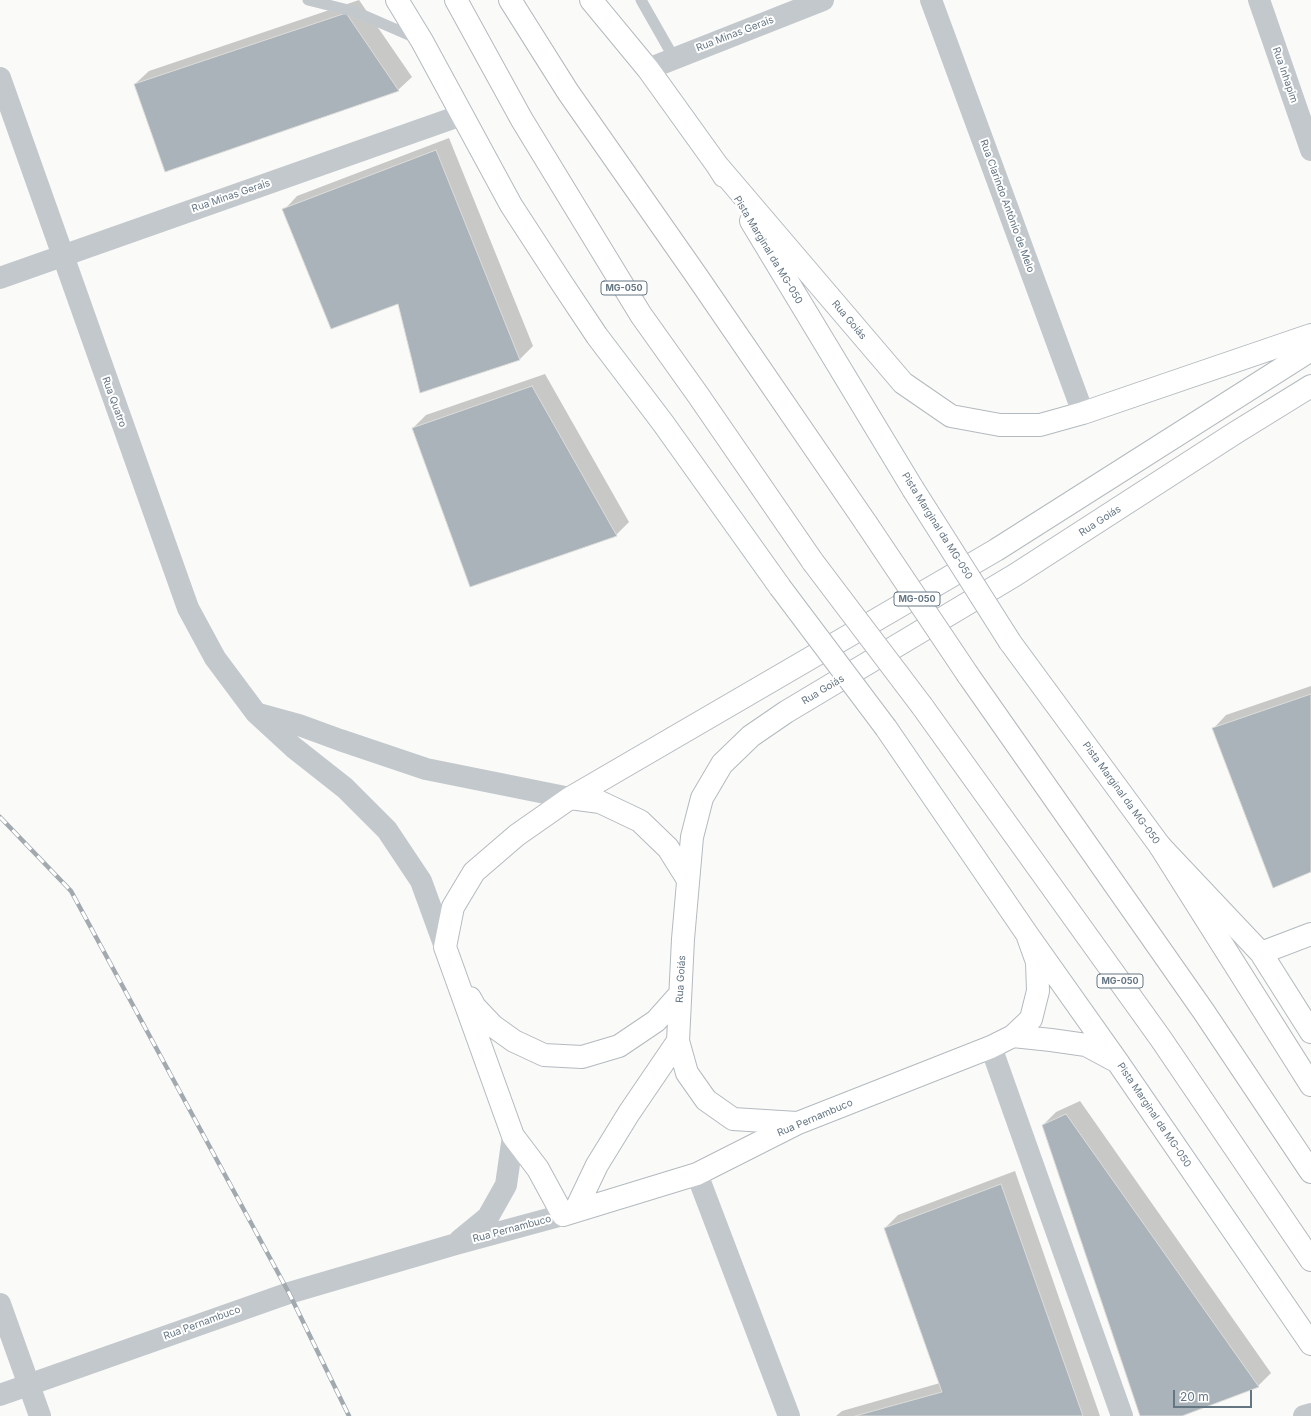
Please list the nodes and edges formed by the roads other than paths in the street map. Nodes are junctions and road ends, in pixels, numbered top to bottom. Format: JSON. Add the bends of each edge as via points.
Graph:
{"nodes":[{"id":1,"x":308,"y":0,"type":"edge"},
{"id":2,"x":397,"y":0,"type":"edge"},
{"id":3,"x":456,"y":0,"type":"edge"},
{"id":4,"x":510,"y":0,"type":"edge"},
{"id":5,"x":592,"y":0,"type":"edge"},
{"id":6,"x":641,"y":0,"type":"edge"},
{"id":7,"x":823,"y":0,"type":"edge"},
{"id":8,"x":932,"y":0,"type":"edge"},
{"id":9,"x":1259,"y":0,"type":"edge"},
{"id":10,"x":422,"y":41,"type":"junction"},
{"id":11,"x":674,"y":58,"type":"junction"},
{"id":12,"x":648,"y":69,"type":"junction"},
{"id":13,"x":0,"y":78,"type":"edge"},
{"id":14,"x":462,"y":115,"type":"junction"},
{"id":15,"x":1311,"y":150,"type":"edge"},
{"id":16,"x":717,"y":165,"type":"junction"},
{"id":17,"x":62,"y":256,"type":"junction"},
{"id":18,"x":0,"y":278,"type":"edge"},
{"id":19,"x":1311,"y":335,"type":"edge"},
{"id":20,"x":1311,"y":350,"type":"edge"},
{"id":21,"x":1311,"y":386,"type":"edge"},
{"id":22,"x":1221,"y":407,"type":"junction"},
{"id":23,"x":1083,"y":413,"type":"junction"},
{"id":24,"x":1235,"y":433,"type":"junction"},
{"id":25,"x":256,"y":713,"type":"junction"},
{"id":26,"x":570,"y":798,"type":"junction"},
{"id":27,"x":1160,"y":846,"type":"junction"},
{"id":28,"x":688,"y":880,"type":"junction"},
{"id":29,"x":1027,"y":934,"type":"junction"},
{"id":30,"x":1311,"y":934,"type":"edge"},
{"id":31,"x":445,"y":947,"type":"junction"},
{"id":32,"x":1261,"y":953,"type":"junction"},
{"id":33,"x":456,"y":977,"type":"junction"},
{"id":34,"x":680,"y":994,"type":"junction"},
{"id":35,"x":1311,"y":1032,"type":"edge"},
{"id":36,"x":1013,"y":1036,"type":"junction"},
{"id":37,"x":678,"y":1041,"type":"junction"},
{"id":38,"x":991,"y":1047,"type":"junction"},
{"id":39,"x":1117,"y":1061,"type":"junction"},
{"id":40,"x":1311,"y":1085,"type":"edge"},
{"id":41,"x":798,"y":1123,"type":"junction"},
{"id":42,"x":513,"y":1136,"type":"junction"},
{"id":43,"x":1311,"y":1172,"type":"edge"},
{"id":44,"x":697,"y":1174,"type":"junction"},
{"id":45,"x":569,"y":1213,"type":"junction"},
{"id":46,"x":456,"y":1244,"type":"junction"},
{"id":47,"x":1311,"y":1260,"type":"edge"},
{"id":48,"x":0,"y":1304,"type":"edge"},
{"id":49,"x":1311,"y":1344,"type":"edge"},
{"id":50,"x":29,"y":1385,"type":"junction"},
{"id":51,"x":0,"y":1395,"type":"edge"},
{"id":52,"x":1311,"y":1414,"type":"edge"},
{"id":53,"x":40,"y":1416,"type":"edge"},
{"id":54,"x":789,"y":1416,"type":"edge"},
{"id":55,"x":1122,"y":1416,"type":"edge"},
{"id":56,"x":1304,"y":1416,"type":"edge"}],
"edges":[{"from":1,"to":10,"type":"lane","via":[[356,12]]},
{"from":2,"to":10,"type":"main road","name":"Pista Marginal da MG-050"},
{"from":3,"to":47,"type":"main road","number":"MG-050","bridge":true,"via":[[522,120],[641,315],[813,562],[922,706],[1162,1039]]},
{"from":4,"to":43,"type":"main road","number":"MG-050","bridge":true,"via":[[568,92],[696,275],[968,675],[1204,1012]]},
{"from":5,"to":12,"type":"main road","name":"Pista Marginal da MG-050"},
{"from":6,"to":11,"type":"lane"},
{"from":7,"to":11,"type":"street","name":"Rua Minas Gerais"},
{"from":8,"to":23,"type":"street","name":"Rua Clarindo Antônio de Melo"},
{"from":9,"to":15,"type":"street","name":"Rua Inhapim"},
{"from":10,"to":14,"type":"main road","name":"Pista Marginal da MG-050"},
{"from":11,"to":12,"type":"street","name":"Rua Minas Gerais"},
{"from":12,"to":16,"type":"main road","name":"Pista Marginal da MG-050"},
{"from":13,"to":17,"type":"street","name":"Rua Quatro"},
{"from":14,"to":17,"type":"street","name":"Rua Minas Gerais"},
{"from":14,"to":29,"type":"main road","name":"Pista Marginal da MG-050","bridge":true,"via":[[511,205],[598,336],[886,728]]},
{"from":16,"to":23,"type":"main road","name":"Rua Goiás","via":[[903,383],[951,416],[1000,425],[1040,425]]},
{"from":16,"to":27,"type":"main road","name":"Pista Marginal da MG-050","bridge":true,"via":[[913,489],[1010,642]]},
{"from":17,"to":18,"type":"street","name":"Rua Minas Gerais"},
{"from":17,"to":25,"type":"street","name":"Rua Quatro","via":[[188,608],[215,658]]},
{"from":19,"to":23,"type":"main road","name":"Rua Goiás"},
{"from":20,"to":22,"type":"main road"},
{"from":21,"to":24,"type":"main road","name":"Rua Goiás"},
{"from":22,"to":24,"type":"main road"},
{"from":22,"to":26,"type":"main road","via":[[996,550]]},
{"from":24,"to":28,"type":"main road","name":"Rua Goiás","via":[[1015,575],[786,712],[751,736],[722,764],[702,798],[692,837]]},
{"from":25,"to":26,"type":"street","via":[[299,725],[426,769]]},
{"from":25,"to":31,"type":"street","name":"Rua Quatro","via":[[292,747],[345,788],[387,830],[421,881]]},
{"from":26,"to":28,"type":"main road","via":[[600,802],[640,821],[668,848]]},
{"from":26,"to":31,"type":"main road","via":[[517,835],[474,872],[453,908]]},
{"from":27,"to":32,"type":"main road","name":"Pista Marginal da MG-050"},
{"from":27,"to":40,"type":"main road"},
{"from":28,"to":34,"type":"main road","name":"Rua Goiás"},
{"from":29,"to":36,"type":"main road","name":"Rua Pernambuco","via":[[1037,962],[1038,991],[1031,1019]]},
{"from":29,"to":39,"type":"main road","name":"Pista Marginal da MG-050"},
{"from":30,"to":32,"type":"main road"},
{"from":31,"to":33,"type":"main road"},
{"from":32,"to":35,"type":"main road","name":"Pista Marginal da MG-050"},
{"from":33,"to":34,"type":"main road","via":[[475,1007],[493,1026],[514,1041],[544,1055],[582,1056],[619,1046],[656,1021]]},
{"from":33,"to":42,"type":"main road"},
{"from":34,"to":37,"type":"main road","name":"Rua Goiás"},
{"from":36,"to":38,"type":"main road","name":"Rua Pernambuco"},
{"from":36,"to":39,"type":"main road","via":[[1086,1045]]},
{"from":37,"to":41,"type":"main road","name":"Rua Goiás","via":[[687,1073],[706,1100],[733,1119]]},
{"from":37,"to":45,"type":"main road","via":[[629,1112]]},
{"from":38,"to":41,"type":"main road","name":"Rua Pernambuco"},
{"from":38,"to":55,"type":"street"},
{"from":39,"to":49,"type":"main road","name":"Pista Marginal da MG-050"},
{"from":41,"to":44,"type":"main road","name":"Rua Pernambuco"},
{"from":42,"to":45,"type":"main road"},
{"from":42,"to":46,"type":"street","via":[[506,1185],[488,1217]]},
{"from":44,"to":45,"type":"main road","name":"Rua Pernambuco"},
{"from":44,"to":54,"type":"street"},
{"from":45,"to":46,"type":"street","name":"Rua Pernambuco"},
{"from":46,"to":50,"type":"street","name":"Rua Pernambuco","via":[[289,1293]]},
{"from":48,"to":50,"type":"street"},
{"from":50,"to":51,"type":"street","name":"Rua Pernambuco"},
{"from":50,"to":53,"type":"street"},
{"from":52,"to":56,"type":"street"}]}
